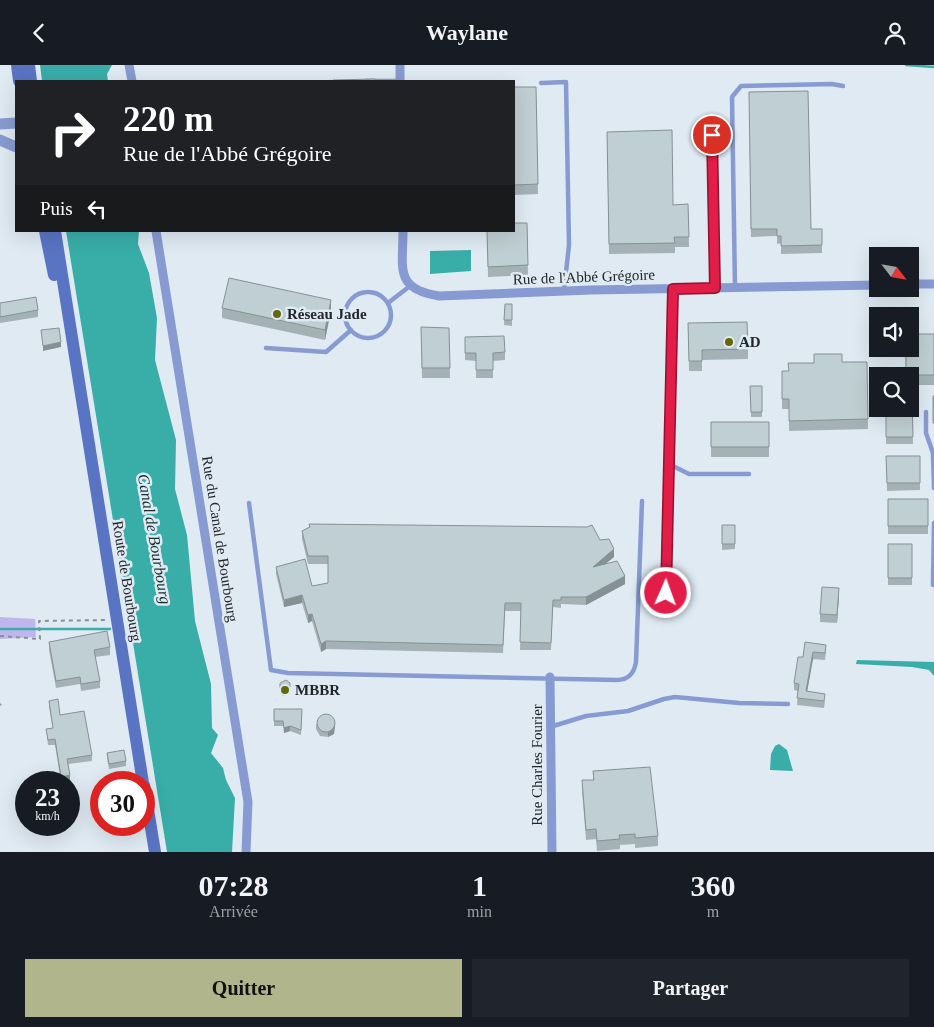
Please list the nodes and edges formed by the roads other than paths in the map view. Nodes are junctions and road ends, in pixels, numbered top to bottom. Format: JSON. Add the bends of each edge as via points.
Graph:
{"nodes":[{"id":1,"x":17,"y":65,"type":"edge"},
{"id":2,"x":29,"y":65,"type":"edge"},
{"id":3,"x":129,"y":65,"type":"edge"},
{"id":4,"x":400,"y":65,"type":"edge"},
{"id":5,"x":19,"y":80,"type":"edge"},
{"id":6,"x":31,"y":80,"type":"edge"},
{"id":7,"x":132,"y":80,"type":"edge"},
{"id":8,"x":400,"y":80,"type":"edge"},
{"id":9,"x":541,"y":83,"type":"dead end"},
{"id":10,"x":843,"y":86,"type":"dead end"},
{"id":11,"x":15,"y":123,"type":"edge"},
{"id":12,"x":0,"y":124,"type":"edge"},
{"id":13,"x":712,"y":135,"type":"dead end"},
{"id":14,"x":0,"y":140,"type":"edge"},
{"id":15,"x":15,"y":147,"type":"edge"},
{"id":16,"x":45,"y":232,"type":"edge"},
{"id":17,"x":55,"y":232,"type":"edge"},
{"id":18,"x":156,"y":232,"type":"edge"},
{"id":19,"x":403,"y":232,"type":"edge"},
{"id":20,"x":919,"y":284,"type":"edge"},
{"id":21,"x":934,"y":284,"type":"edge"},
{"id":22,"x":869,"y":285,"type":"edge"},
{"id":23,"x":410,"y":287,"type":"junction"},
{"id":24,"x":735,"y":287,"type":"junction"},
{"id":25,"x":715,"y":288,"type":"junction"},
{"id":26,"x":673,"y":289,"type":"junction"},
{"id":27,"x":564,"y":291,"type":"junction"},
{"id":28,"x":388,"y":303,"type":"junction"},
{"id":29,"x":351,"y":330,"type":"junction"},
{"id":30,"x":266,"y":349,"type":"dead end"},
{"id":31,"x":79,"y":385,"type":"junction"},
{"id":32,"x":926,"y":412,"type":"dead end"},
{"id":33,"x":669,"y":464,"type":"junction"},
{"id":34,"x":748,"y":474,"type":"dead end"},
{"id":35,"x":934,"y":487,"type":"edge"},
{"id":36,"x":642,"y":501,"type":"dead end"},
{"id":37,"x":249,"y":503,"type":"dead end"},
{"id":38,"x":934,"y":523,"type":"edge"},
{"id":39,"x":933,"y":585,"type":"edge"},
{"id":40,"x":666,"y":593,"type":"dead end"},
{"id":41,"x":550,"y":677,"type":"junction"},
{"id":42,"x":788,"y":704,"type":"dead end"},
{"id":43,"x":550,"y":727,"type":"junction"},
{"id":44,"x":142,"y":771,"type":"edge"},
{"id":45,"x":152,"y":836,"type":"edge"},
{"id":46,"x":155,"y":852,"type":"edge"},
{"id":47,"x":246,"y":852,"type":"edge"},
{"id":48,"x":552,"y":852,"type":"edge"}],
"edges":[{"from":1,"to":5,"type":"main road"},
{"from":2,"to":6,"type":"main road"},
{"from":3,"to":7,"type":"street"},
{"from":4,"to":8,"type":"street"},
{"from":9,"to":27,"type":"lane","via":[[566,82],[569,245]]},
{"from":10,"to":24,"type":"lane","via":[[741,86],[732,97]]},
{"from":11,"to":12,"type":"street"},
{"from":13,"to":25,"type":"lane"},
{"from":14,"to":15,"type":"street"},
{"from":16,"to":31,"type":"main road","name":"Route de Bourbourg"},
{"from":17,"to":31,"type":"main road","name":"Route de Bourbourg"},
{"from":18,"to":47,"type":"street","name":"Rue du Canal de Bourbourg","via":[[248,802]]},
{"from":19,"to":23,"type":"street","via":[[404,278]]},
{"from":20,"to":21,"type":"street"},
{"from":22,"to":24,"type":"street","name":"Rue de l'Abbé Grégoire"},
{"from":23,"to":27,"type":"street","name":"Rue de l'Abbé Grégoire","via":[[439,296]]},
{"from":23,"to":28,"type":"lane"},
{"from":24,"to":25,"type":"street","name":"Rue de l'Abbé Grégoire"},
{"from":25,"to":26,"type":"street","name":"Rue de l'Abbé Grégoire"},
{"from":26,"to":27,"type":"street","name":"Rue de l'Abbé Grégoire"},
{"from":26,"to":33,"type":"street"},
{"from":28,"to":29,"type":"lane","via":[[390,323],[381,334],[368,338]]},
{"from":28,"to":29,"type":"lane","via":[[378,294],[355,297],[346,308]]},
{"from":29,"to":30,"type":"lane","via":[[326,351]]},
{"from":31,"to":44,"type":"main road","name":"Route de Bourbourg"},
{"from":32,"to":35,"type":"lane","via":[[926,433],[933,453]]},
{"from":33,"to":34,"type":"lane","via":[[689,474]]},
{"from":33,"to":40,"type":"street"},
{"from":36,"to":41,"type":"lane","via":[[634,670],[621,680]]},
{"from":37,"to":41,"type":"lane","via":[[271,670],[288,673]]},
{"from":38,"to":39,"type":"lane"},
{"from":41,"to":43,"type":"street","name":"Rue Charles Fourier"},
{"from":42,"to":43,"type":"lane","via":[[675,697],[628,711],[586,716]]},
{"from":43,"to":48,"type":"street","name":"Rue Charles Fourier"},
{"from":45,"to":46,"type":"main road","name":"Route de Bourbourg"}]}
